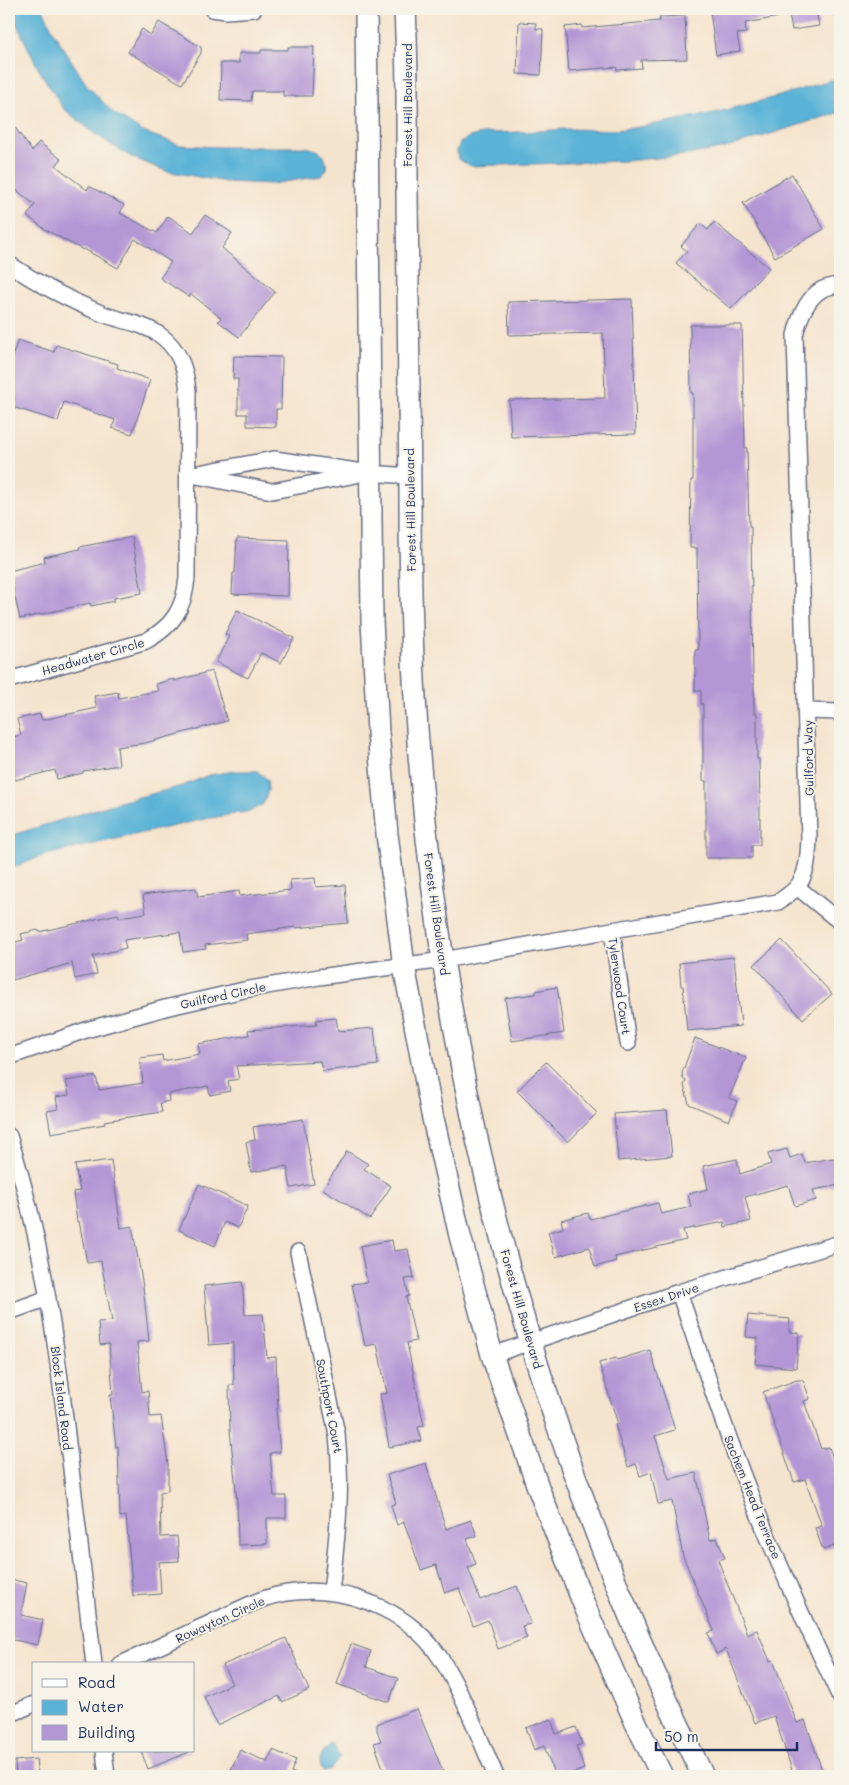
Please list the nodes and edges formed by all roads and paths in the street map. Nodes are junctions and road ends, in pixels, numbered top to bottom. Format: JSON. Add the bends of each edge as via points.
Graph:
{"nodes":[{"id":1,"x":212,"y":9,"type":"edge"},
{"id":2,"x":254,"y":9,"type":"edge"},
{"id":3,"x":366,"y":9,"type":"edge"},
{"id":4,"x":405,"y":9,"type":"edge"},
{"id":5,"x":9,"y":264,"type":"edge"},
{"id":6,"x":840,"y":284,"type":"edge"},
{"id":7,"x":370,"y":473,"type":"junction"},
{"id":8,"x":188,"y":475,"type":"junction"},
{"id":9,"x":409,"y":476,"type":"junction"},
{"id":10,"x":9,"y":680,"type":"edge"},
{"id":11,"x":807,"y":711,"type":"junction"},
{"id":12,"x":840,"y":712,"type":"edge"},
{"id":13,"x":797,"y":887,"type":"junction"},
{"id":14,"x":840,"y":922,"type":"edge"},
{"id":15,"x":612,"y":930,"type":"junction"},
{"id":16,"x":443,"y":960,"type":"junction"},
{"id":17,"x":404,"y":966,"type":"junction"},
{"id":18,"x":628,"y":1043,"type":"dead end"},
{"id":19,"x":9,"y":1057,"type":"edge"},
{"id":20,"x":9,"y":1136,"type":"edge"},
{"id":21,"x":840,"y":1243,"type":"edge"},
{"id":22,"x":298,"y":1252,"type":"dead end"},
{"id":23,"x":680,"y":1292,"type":"junction"},
{"id":24,"x":48,"y":1298,"type":"junction"},
{"id":25,"x":9,"y":1312,"type":"edge"},
{"id":26,"x":530,"y":1342,"type":"junction"},
{"id":27,"x":492,"y":1354,"type":"junction"},
{"id":28,"x":331,"y":1592,"type":"junction"},
{"id":29,"x":94,"y":1662,"type":"edge"},
{"id":30,"x":125,"y":1662,"type":"edge"},
{"id":31,"x":840,"y":1697,"type":"edge"},
{"id":32,"x":32,"y":1705,"type":"edge"},
{"id":33,"x":9,"y":1715,"type":"edge"},
{"id":34,"x":104,"y":1752,"type":"edge"},
{"id":35,"x":107,"y":1776,"type":"edge"},
{"id":36,"x":496,"y":1776,"type":"edge"},
{"id":37,"x":662,"y":1776,"type":"edge"},
{"id":38,"x":702,"y":1776,"type":"edge"}],
"edges":[{"from":1,"to":2,"type":"street"},
{"from":3,"to":7,"type":"main road"},
{"from":4,"to":9,"type":"main road","name":"Forest Hill Boulevard"},
{"from":5,"to":8,"type":"street","name":"Headwater Circle","via":[[63,297],[148,328],[169,343],[177,353],[187,378]]},
{"from":6,"to":11,"type":"street","name":"Guilford Way","via":[[821,290],[811,300],[795,335]]},
{"from":7,"to":8,"type":"street","via":[[274,459]]},
{"from":7,"to":8,"type":"street","via":[[272,491]]},
{"from":7,"to":9,"type":"street"},
{"from":7,"to":17,"type":"main road","via":[[372,621],[378,732]]},
{"from":8,"to":10,"type":"street","name":"Headwater Circle","via":[[186,593],[182,605],[167,626],[146,641]]},
{"from":9,"to":16,"type":"main road","name":"Forest Hill Boulevard","via":[[416,729]]},
{"from":11,"to":12,"type":"street"},
{"from":11,"to":13,"type":"street","name":"Guilford Way","via":[[808,863]]},
{"from":13,"to":14,"type":"street"},
{"from":13,"to":15,"type":"street","name":"Guilford Way","via":[[778,902]]},
{"from":15,"to":16,"type":"street","name":"Guilford Way"},
{"from":15,"to":18,"type":"street","name":"Tylerwood Court"},
{"from":16,"to":17,"type":"street","name":"Guilford Circle"},
{"from":16,"to":26,"type":"main road","name":"Forest Hill Boulevard","via":[[473,1120],[499,1232]]},
{"from":17,"to":19,"type":"street","name":"Guilford Circle","via":[[272,985],[165,1008],[86,1030]]},
{"from":17,"to":27,"type":"main road","via":[[432,1114]]},
{"from":20,"to":24,"type":"street","name":"Block Island Road"},
{"from":21,"to":23,"type":"street","name":"Essex Drive"},
{"from":22,"to":28,"type":"street","name":"Southport Court","via":[[337,1434],[340,1462],[340,1504]]},
{"from":23,"to":26,"type":"street","name":"Essex Drive"},
{"from":23,"to":31,"type":"street","name":"Sachem Head Terrace","via":[[750,1495],[797,1607]]},
{"from":24,"to":25,"type":"street"},
{"from":24,"to":29,"type":"street","name":"Block Island Road","via":[[58,1357]]},
{"from":26,"to":27,"type":"street","name":"Essex Drive"},
{"from":26,"to":38,"type":"main road","name":"Forest Hill Boulevard","via":[[578,1487],[624,1604]]},
{"from":27,"to":37,"type":"main road","via":[[539,1490],[585,1607]]},
{"from":28,"to":30,"type":"street","name":"Rowayton Circle","via":[[288,1593],[263,1600]]},
{"from":28,"to":36,"type":"street","name":"Rowayton Circle","via":[[370,1602],[404,1620],[424,1637],[454,1680]]},
{"from":32,"to":33,"type":"street"},
{"from":34,"to":35,"type":"street"}]}
